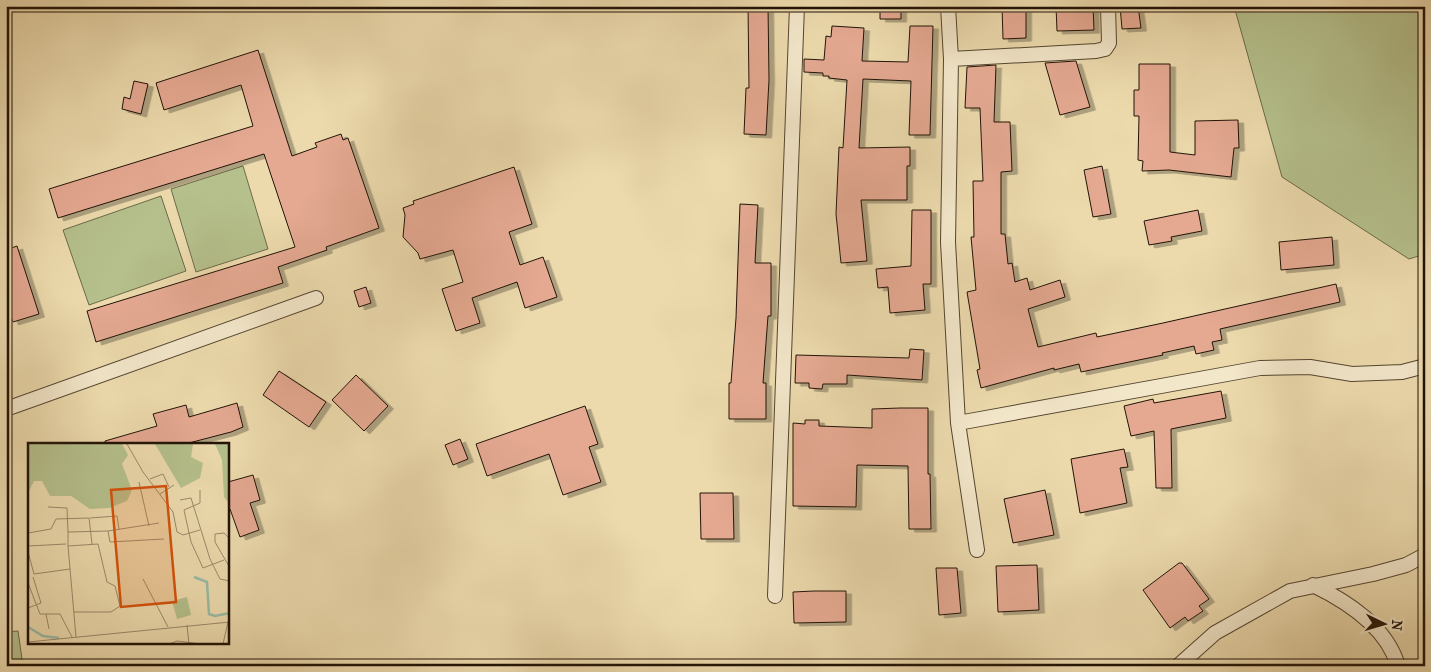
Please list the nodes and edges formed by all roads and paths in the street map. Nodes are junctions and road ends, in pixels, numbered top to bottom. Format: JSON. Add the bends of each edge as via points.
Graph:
{"nodes":[{"id":1,"x":796,"y":6,"type":"edge"},
{"id":2,"x":948,"y":6,"type":"edge"},
{"id":3,"x":1108,"y":6,"type":"edge"},
{"id":4,"x":951,"y":59,"type":"junction"},
{"id":5,"x":316,"y":298,"type":"dead end"},
{"id":6,"x":1425,"y":366,"type":"edge"},
{"id":7,"x":6,"y":409,"type":"edge"},
{"id":8,"x":958,"y":423,"type":"junction"},
{"id":9,"x":977,"y":550,"type":"dead end"},
{"id":10,"x":1425,"y":555,"type":"edge"},
{"id":11,"x":1313,"y":584,"type":"junction"},
{"id":12,"x":775,"y":596,"type":"dead end"},
{"id":13,"x":1178,"y":666,"type":"edge"},
{"id":14,"x":1398,"y":666,"type":"edge"}],
"edges":[{"from":1,"to":12,"type":"street"},
{"from":2,"to":4,"type":"street"},
{"from":3,"to":4,"type":"street","via":[[1109,43],[1105,49]]},
{"from":4,"to":8,"type":"street","via":[[948,242]]},
{"from":5,"to":7,"type":"street"},
{"from":6,"to":8,"type":"street","via":[[1402,372],[1352,374],[1310,367],[1260,368]]},
{"from":8,"to":9,"type":"street"},
{"from":10,"to":11,"type":"street","via":[[1406,565],[1374,574]]},
{"from":11,"to":13,"type":"street","via":[[1290,591],[1215,633]]},
{"from":11,"to":14,"type":"street","via":[[1342,599],[1363,616],[1394,650]]}]}
